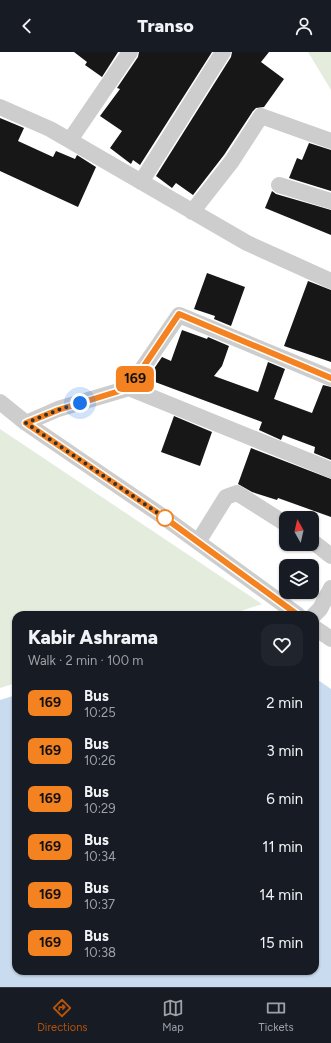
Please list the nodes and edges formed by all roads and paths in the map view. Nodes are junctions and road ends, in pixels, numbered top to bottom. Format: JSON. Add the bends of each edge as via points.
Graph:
{"nodes":[{"id":1,"x":130,"y":52,"type":"edge"},
{"id":2,"x":223,"y":52,"type":"edge"},
{"id":3,"x":0,"y":107,"type":"edge"},
{"id":4,"x":70,"y":140,"type":"junction"},
{"id":5,"x":331,"y":141,"type":"edge"},
{"id":6,"x":141,"y":182,"type":"junction"},
{"id":7,"x":279,"y":185,"type":"dead end"},
{"id":8,"x":331,"y":201,"type":"edge"},
{"id":9,"x":192,"y":212,"type":"junction"},
{"id":10,"x":331,"y":281,"type":"edge"},
{"id":11,"x":331,"y":378,"type":"edge"},
{"id":12,"x":129,"y":388,"type":"junction"},
{"id":13,"x":0,"y":402,"type":"edge"},
{"id":14,"x":26,"y":423,"type":"junction"},
{"id":15,"x":331,"y":470,"type":"edge"},
{"id":16,"x":279,"y":520,"type":"edge"},
{"id":17,"x":198,"y":542,"type":"junction"},
{"id":18,"x":319,"y":547,"type":"edge"},
{"id":19,"x":331,"y":556,"type":"edge"},
{"id":20,"x":331,"y":588,"type":"edge"},
{"id":21,"x":293,"y":611,"type":"edge"},
{"id":22,"x":318,"y":611,"type":"edge"},
{"id":23,"x":319,"y":631,"type":"edge"},
{"id":24,"x":331,"y":639,"type":"edge"}],
"edges":[{"from":1,"to":4,"type":"street"},
{"from":2,"to":6,"type":"street"},
{"from":3,"to":4,"type":"street"},
{"from":4,"to":6,"type":"street"},
{"from":5,"to":9,"type":"street","via":[[261,116],[232,161]]},
{"from":6,"to":9,"type":"street"},
{"from":7,"to":8,"type":"street"},
{"from":9,"to":10,"type":"street","via":[[247,243]]},
{"from":11,"to":12,"type":"street","via":[[179,314]]},
{"from":12,"to":14,"type":"street","via":[[58,410]]},
{"from":12,"to":15,"type":"street"},
{"from":13,"to":14,"type":"street"},
{"from":14,"to":17,"type":"street"},
{"from":16,"to":17,"type":"street","via":[[237,493],[226,497]]},
{"from":17,"to":21,"type":"street"},
{"from":18,"to":19,"type":"street"},
{"from":20,"to":22,"type":"street"},
{"from":23,"to":24,"type":"street"}]}
